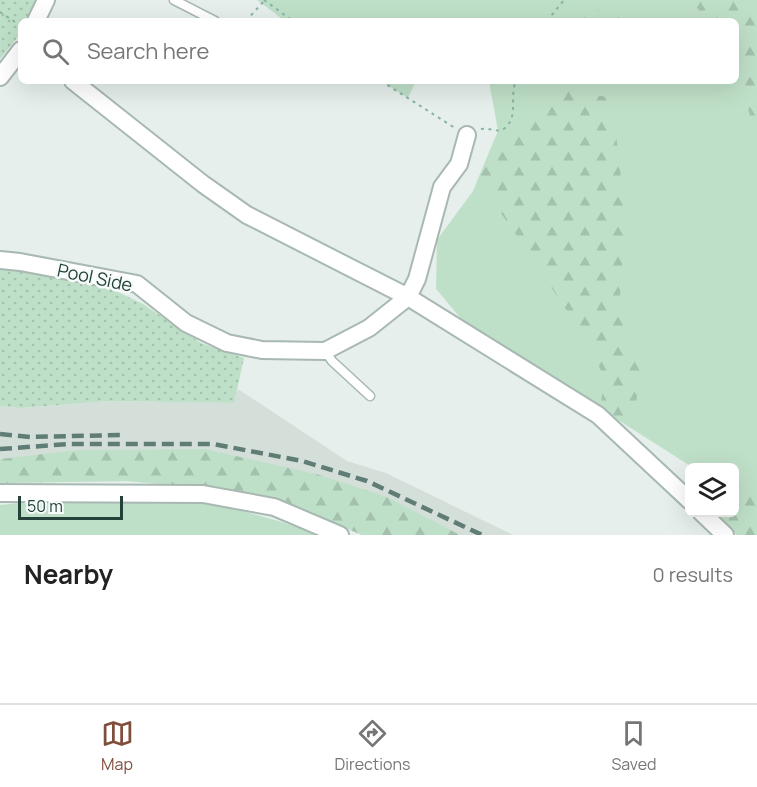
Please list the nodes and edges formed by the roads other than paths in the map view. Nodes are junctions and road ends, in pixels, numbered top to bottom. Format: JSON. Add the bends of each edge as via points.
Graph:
{"nodes":[{"id":1,"x":45,"y":0,"type":"edge"},
{"id":2,"x":174,"y":0,"type":"edge"},
{"id":3,"x":37,"y":18,"type":"edge"},
{"id":4,"x":209,"y":18,"type":"edge"},
{"id":5,"x":18,"y":54,"type":"edge"},
{"id":6,"x":0,"y":77,"type":"edge"},
{"id":7,"x":77,"y":84,"type":"edge"},
{"id":8,"x":467,"y":135,"type":"road end"},
{"id":9,"x":0,"y":260,"type":"edge"},
{"id":10,"x":408,"y":297,"type":"junction"},
{"id":11,"x":325,"y":351,"type":"junction"},
{"id":12,"x":369,"y":396,"type":"dead end"},
{"id":13,"x":0,"y":493,"type":"edge"},
{"id":14,"x":685,"y":496,"type":"edge"},
{"id":15,"x":705,"y":517,"type":"edge"},
{"id":16,"x":340,"y":535,"type":"edge"},
{"id":17,"x":725,"y":535,"type":"edge"}],
"edges":[{"from":1,"to":3,"type":"street"},
{"from":2,"to":4,"type":"lane"},
{"from":5,"to":6,"type":"street"},
{"from":7,"to":10,"type":"street","via":[[247,215]]},
{"from":8,"to":10,"type":"street","via":[[459,164],[442,187],[417,279]]},
{"from":9,"to":11,"type":"street","name":"Pool Side","via":[[137,284],[186,323],[227,343],[262,350]]},
{"from":10,"to":11,"type":"street","name":"Pool Side","via":[[369,328]]},
{"from":10,"to":14,"type":"street","via":[[598,415]]},
{"from":11,"to":12,"type":"lane"},
{"from":13,"to":16,"type":"street","via":[[203,494],[273,507]]},
{"from":15,"to":17,"type":"street"}]}
